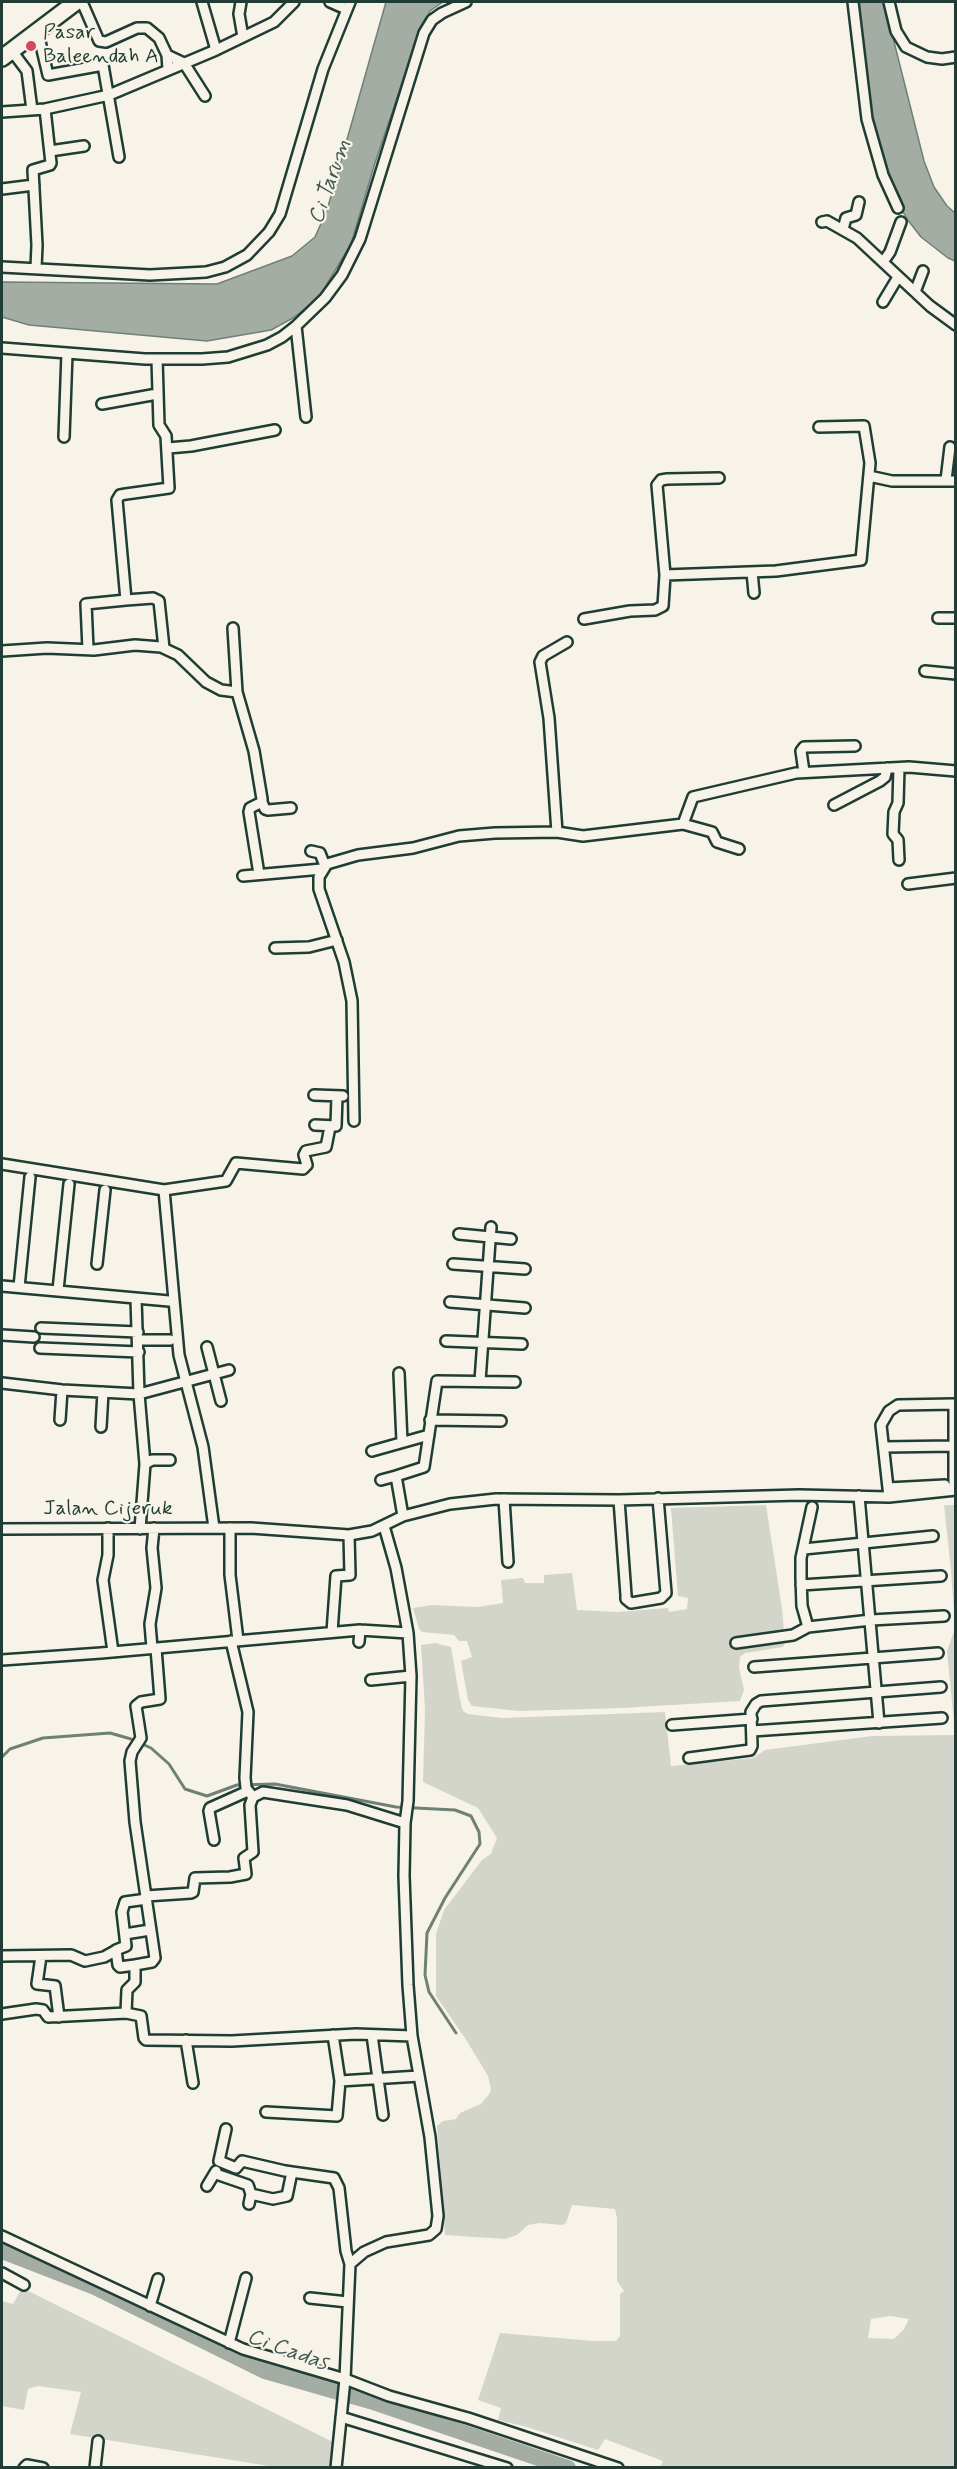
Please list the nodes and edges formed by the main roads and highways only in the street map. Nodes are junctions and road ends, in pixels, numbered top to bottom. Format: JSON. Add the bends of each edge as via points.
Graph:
{"nodes":[{"id":1,"x":76,"y":2,"type":"edge"},
{"id":2,"x":7,"y":55,"type":"edge"}],
"edges":[{"from":1,"to":2,"type":"main road"}]}
